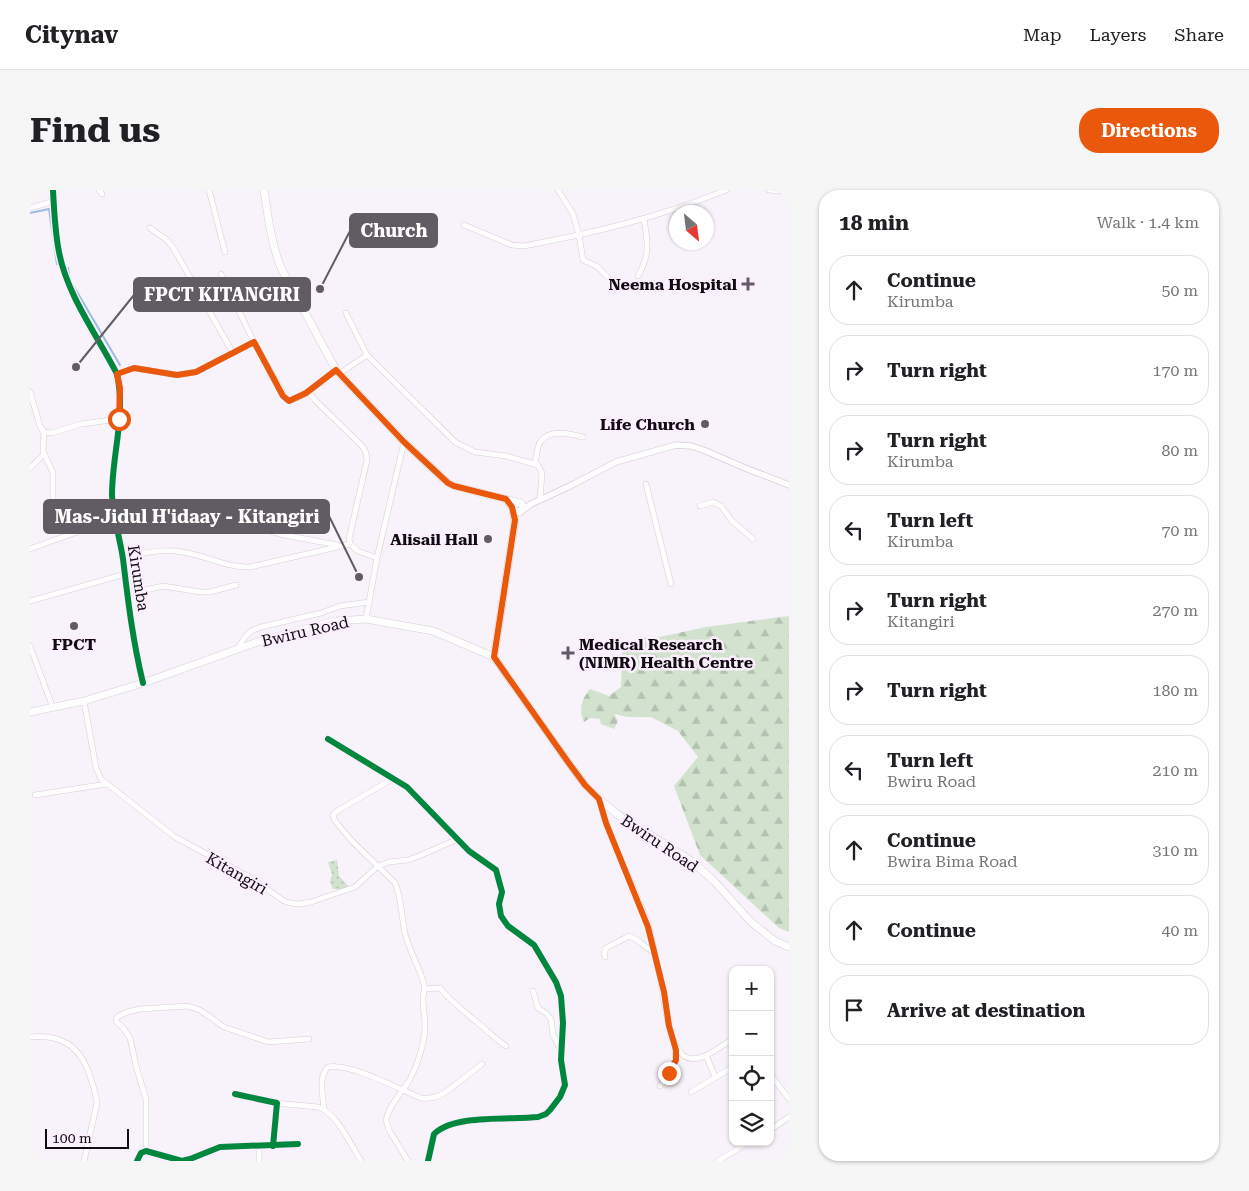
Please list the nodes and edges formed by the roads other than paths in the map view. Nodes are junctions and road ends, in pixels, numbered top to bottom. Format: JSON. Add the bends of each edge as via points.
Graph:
{"nodes":[{"id":1,"x":53,"y":190,"type":"edge"},
{"id":2,"x":209,"y":190,"type":"edge"},
{"id":3,"x":264,"y":190,"type":"edge"},
{"id":4,"x":558,"y":190,"type":"edge"},
{"id":5,"x":726,"y":190,"type":"edge"},
{"id":6,"x":769,"y":190,"type":"edge"},
{"id":7,"x":789,"y":192,"type":"edge"},
{"id":8,"x":54,"y":201,"type":"junction"},
{"id":9,"x":30,"y":208,"type":"edge"},
{"id":10,"x":644,"y":219,"type":"junction"},
{"id":11,"x":464,"y":225,"type":"dead end"},
{"id":12,"x":150,"y":228,"type":"dead end"},
{"id":13,"x":579,"y":235,"type":"junction"},
{"id":14,"x":225,"y":252,"type":"dead end"},
{"id":15,"x":222,"y":274,"type":"dead end"},
{"id":16,"x":638,"y":276,"type":"dead end"},
{"id":17,"x":628,"y":286,"type":"dead end"},
{"id":18,"x":346,"y":312,"type":"dead end"},
{"id":19,"x":254,"y":342,"type":"junction"},
{"id":20,"x":233,"y":353,"type":"junction"},
{"id":21,"x":367,"y":355,"type":"junction"},
{"id":22,"x":338,"y":372,"type":"junction"},
{"id":23,"x":117,"y":374,"type":"junction"},
{"id":24,"x":308,"y":391,"type":"junction"},
{"id":25,"x":30,"y":392,"type":"edge"},
{"id":26,"x":36,"y":414,"type":"junction"},
{"id":27,"x":30,"y":415,"type":"edge"},
{"id":28,"x":119,"y":419,"type":"junction"},
{"id":29,"x":44,"y":432,"type":"junction"},
{"id":30,"x":583,"y":437,"type":"dead end"},
{"id":31,"x":404,"y":442,"type":"junction"},
{"id":32,"x":44,"y":454,"type":"junction"},
{"id":33,"x":535,"y":464,"type":"junction"},
{"id":34,"x":30,"y":468,"type":"edge"},
{"id":35,"x":646,"y":484,"type":"dead end"},
{"id":36,"x":789,"y":484,"type":"edge"},
{"id":37,"x":540,"y":500,"type":"junction"},
{"id":38,"x":700,"y":506,"type":"dead end"},
{"id":39,"x":518,"y":508,"type":"junction"},
{"id":40,"x":238,"y":516,"type":"dead end"},
{"id":41,"x":115,"y":520,"type":"junction"},
{"id":42,"x":77,"y":532,"type":"junction"},
{"id":43,"x":753,"y":539,"type":"dead end"},
{"id":44,"x":350,"y":544,"type":"junction"},
{"id":45,"x":340,"y":546,"type":"junction"},
{"id":46,"x":30,"y":550,"type":"edge"},
{"id":47,"x":123,"y":557,"type":"junction"},
{"id":48,"x":377,"y":558,"type":"junction"},
{"id":49,"x":125,"y":574,"type":"junction"},
{"id":50,"x":671,"y":584,"type":"dead end"},
{"id":51,"x":236,"y":585,"type":"dead end"},
{"id":52,"x":128,"y":594,"type":"junction"},
{"id":53,"x":30,"y":601,"type":"edge"},
{"id":54,"x":369,"y":602,"type":"junction"},
{"id":55,"x":366,"y":619,"type":"junction"},
{"id":56,"x":30,"y":646,"type":"edge"},
{"id":57,"x":238,"y":648,"type":"junction"},
{"id":58,"x":494,"y":657,"type":"junction"},
{"id":59,"x":142,"y":683,"type":"junction"},
{"id":60,"x":84,"y":701,"type":"junction"},
{"id":61,"x":53,"y":708,"type":"junction"},
{"id":62,"x":30,"y":712,"type":"edge"},
{"id":63,"x":328,"y":739,"type":"dead end"},
{"id":64,"x":394,"y":778,"type":"junction"},
{"id":65,"x":107,"y":784,"type":"junction"},
{"id":66,"x":35,"y":795,"type":"dead end"},
{"id":67,"x":599,"y":799,"type":"junction"},
{"id":68,"x":458,"y":839,"type":"junction"},
{"id":69,"x":378,"y":866,"type":"junction"},
{"id":70,"x":789,"y":947,"type":"edge"},
{"id":71,"x":654,"y":952,"type":"junction"},
{"id":72,"x":606,"y":957,"type":"dead end"},
{"id":73,"x":425,"y":988,"type":"junction"},
{"id":74,"x":533,"y":991,"type":"dead end"},
{"id":75,"x":30,"y":1037,"type":"edge"},
{"id":76,"x":309,"y":1039,"type":"dead end"},
{"id":77,"x":729,"y":1041,"type":"edge"},
{"id":78,"x":675,"y":1045,"type":"junction"},
{"id":79,"x":506,"y":1046,"type":"dead end"},
{"id":80,"x":561,"y":1050,"type":"junction"},
{"id":81,"x":706,"y":1055,"type":"junction"},
{"id":82,"x":482,"y":1064,"type":"dead end"},
{"id":83,"x":729,"y":1069,"type":"edge"},
{"id":84,"x":715,"y":1077,"type":"junction"},
{"id":85,"x":774,"y":1079,"type":"edge"},
{"id":86,"x":660,"y":1086,"type":"dead end"},
{"id":87,"x":402,"y":1090,"type":"junction"},
{"id":88,"x":691,"y":1092,"type":"dead end"},
{"id":89,"x":234,"y":1094,"type":"dead end"},
{"id":90,"x":789,"y":1099,"type":"edge"},
{"id":91,"x":277,"y":1103,"type":"junction"},
{"id":92,"x":324,"y":1109,"type":"junction"},
{"id":93,"x":789,"y":1117,"type":"edge"},
{"id":94,"x":774,"y":1127,"type":"edge"},
{"id":95,"x":298,"y":1144,"type":"dead end"},
{"id":96,"x":259,"y":1146,"type":"junction"},
{"id":97,"x":274,"y":1146,"type":"junction"},
{"id":98,"x":742,"y":1146,"type":"edge"},
{"id":99,"x":146,"y":1151,"type":"junction"},
{"id":100,"x":176,"y":1160,"type":"edge"},
{"id":101,"x":84,"y":1161,"type":"edge"},
{"id":102,"x":137,"y":1161,"type":"edge"},
{"id":103,"x":259,"y":1161,"type":"edge"},
{"id":104,"x":361,"y":1161,"type":"edge"},
{"id":105,"x":408,"y":1161,"type":"edge"},
{"id":106,"x":428,"y":1161,"type":"edge"},
{"id":107,"x":718,"y":1161,"type":"edge"}],
"edges":[{"from":1,"to":8,"type":"street","name":"Kirumba"},
{"from":2,"to":14,"type":"street"},
{"from":3,"to":22,"type":"main road","via":[[271,239],[281,268]]},
{"from":4,"to":13,"type":"street","via":[[574,214]]},
{"from":5,"to":10,"type":"street"},
{"from":6,"to":7,"type":"street"},
{"from":8,"to":9,"type":"street"},
{"from":8,"to":23,"type":"street","name":"Kirumba","via":[[58,252],[63,268]]},
{"from":10,"to":13,"type":"street"},
{"from":10,"to":16,"type":"street","via":[[648,250]]},
{"from":11,"to":13,"type":"street","via":[[518,246]]},
{"from":12,"to":20,"type":"street","via":[[174,249]]},
{"from":13,"to":17,"type":"street","via":[[583,260],[598,267],[613,283]]},
{"from":15,"to":19,"type":"street"},
{"from":18,"to":21,"type":"street"},
{"from":19,"to":20,"type":"street"},
{"from":19,"to":24,"type":"street","via":[[286,400],[292,401]]},
{"from":20,"to":23,"type":"street","via":[[186,374],[134,368]]},
{"from":21,"to":22,"type":"street"},
{"from":21,"to":33,"type":"street","via":[[459,445],[474,452]]},
{"from":22,"to":24,"type":"street"},
{"from":22,"to":31,"type":"main road"},
{"from":23,"to":28,"type":"street","name":"Kirumba"},
{"from":24,"to":44,"type":"street","via":[[363,447],[366,454]]},
{"from":25,"to":26,"type":"street"},
{"from":26,"to":27,"type":"street"},
{"from":26,"to":29,"type":"street"},
{"from":28,"to":29,"type":"street"},
{"from":28,"to":41,"type":"street","name":"Kirumba","via":[[112,497]]},
{"from":29,"to":32,"type":"street"},
{"from":30,"to":33,"type":"street","via":[[565,433],[543,438]]},
{"from":31,"to":39,"type":"main road","via":[[448,483],[506,499]]},
{"from":31,"to":48,"type":"street"},
{"from":32,"to":34,"type":"street"},
{"from":32,"to":42,"type":"street","via":[[54,473],[52,494],[56,510]]},
{"from":33,"to":37,"type":"street","via":[[542,473]]},
{"from":35,"to":50,"type":"street"},
{"from":36,"to":37,"type":"street","via":[[706,451],[676,445],[616,462]]},
{"from":37,"to":39,"type":"street"},
{"from":38,"to":43,"type":"street","via":[[713,502],[721,506],[732,522]]},
{"from":39,"to":58,"type":"main road"},
{"from":40,"to":45,"type":"street","via":[[270,531]]},
{"from":41,"to":42,"type":"street"},
{"from":41,"to":47,"type":"street","name":"Kirumba"},
{"from":42,"to":46,"type":"street"},
{"from":44,"to":45,"type":"street"},
{"from":44,"to":48,"type":"street","via":[[358,551]]},
{"from":45,"to":47,"type":"street","via":[[250,567],[225,564],[180,551]]},
{"from":47,"to":49,"type":"street","name":"Kirumba"},
{"from":48,"to":54,"type":"street"},
{"from":49,"to":52,"type":"street","name":"Kirumba"},
{"from":49,"to":53,"type":"street"},
{"from":51,"to":52,"type":"street","via":[[210,592],[163,586]]},
{"from":52,"to":59,"type":"street","name":"Kirumba"},
{"from":54,"to":55,"type":"street"},
{"from":54,"to":57,"type":"street","via":[[261,626],[244,637]]},
{"from":55,"to":57,"type":"main road","name":"Bwiru Road","via":[[335,621]]},
{"from":55,"to":58,"type":"main road","name":"Bwiru Road","via":[[433,631]]},
{"from":56,"to":61,"type":"street"},
{"from":57,"to":59,"type":"main road","name":"Bwiru Road"},
{"from":58,"to":67,"type":"main road","name":"Bwiru Road","via":[[585,785]]},
{"from":59,"to":60,"type":"main road","name":"Bwiru Road"},
{"from":60,"to":61,"type":"main road","name":"Bwiru Road"},
{"from":60,"to":65,"type":"street","name":"Kitangiri","via":[[96,768]]},
{"from":61,"to":62,"type":"main road","name":"Bwiru Road"},
{"from":63,"to":64,"type":"street"},
{"from":64,"to":68,"type":"street","via":[[420,798]]},
{"from":64,"to":69,"type":"street","via":[[333,815],[334,822]]},
{"from":65,"to":66,"type":"street"},
{"from":65,"to":69,"type":"street","name":"Kitangiri","via":[[175,837],[290,903],[311,902],[355,887]]},
{"from":67,"to":70,"type":"main road","name":"Bwiru Road","via":[[690,860],[751,922],[775,941]]},
{"from":67,"to":71,"type":"street","via":[[648,927]]},
{"from":68,"to":69,"type":"street","name":"Kitangiri","via":[[408,860]]},
{"from":68,"to":80,"type":"street","via":[[474,856],[496,870],[502,892],[501,916],[508,926],[534,945],[559,987],[563,1022]]},
{"from":69,"to":73,"type":"street","via":[[396,883],[408,944]]},
{"from":71,"to":72,"type":"street","via":[[629,936],[606,948]]},
{"from":71,"to":78,"type":"street"},
{"from":73,"to":79,"type":"street","via":[[439,987],[462,1011]]},
{"from":73,"to":87,"type":"street","via":[[423,1039],[415,1069]]},
{"from":74,"to":80,"type":"street","via":[[538,1008],[551,1019],[553,1035]]},
{"from":75,"to":101,"type":"street","via":[[49,1036],[64,1041],[86,1064],[97,1103]]},
{"from":76,"to":99,"type":"street","via":[[268,1042],[224,1027],[200,1010],[188,1006],[140,1009],[117,1017],[116,1021],[130,1038],[146,1099]]},
{"from":77,"to":81,"type":"street"},
{"from":78,"to":81,"type":"street","via":[[688,1057]]},
{"from":78,"to":86,"type":"street","via":[[676,1060]]},
{"from":80,"to":106,"type":"street","via":[[565,1085],[546,1114],[530,1118],[476,1120],[449,1126],[434,1134]]},
{"from":81,"to":84,"type":"street"},
{"from":82,"to":87,"type":"street","via":[[439,1096],[430,1099]]},
{"from":83,"to":84,"type":"street"},
{"from":84,"to":88,"type":"street"},
{"from":85,"to":90,"type":"street"},
{"from":87,"to":92,"type":"street","via":[[360,1072],[328,1067],[323,1076]]},
{"from":87,"to":105,"type":"street","via":[[386,1120]]},
{"from":89,"to":91,"type":"street"},
{"from":91,"to":92,"type":"street"},
{"from":91,"to":97,"type":"street"},
{"from":92,"to":104,"type":"street","via":[[333,1117]]},
{"from":93,"to":94,"type":"street"},
{"from":95,"to":97,"type":"street"},
{"from":96,"to":97,"type":"street"},
{"from":96,"to":100,"type":"street","via":[[220,1147],[190,1160]]},
{"from":96,"to":103,"type":"street"},
{"from":98,"to":107,"type":"street"},
{"from":99,"to":100,"type":"street"},
{"from":99,"to":102,"type":"street"}]}
